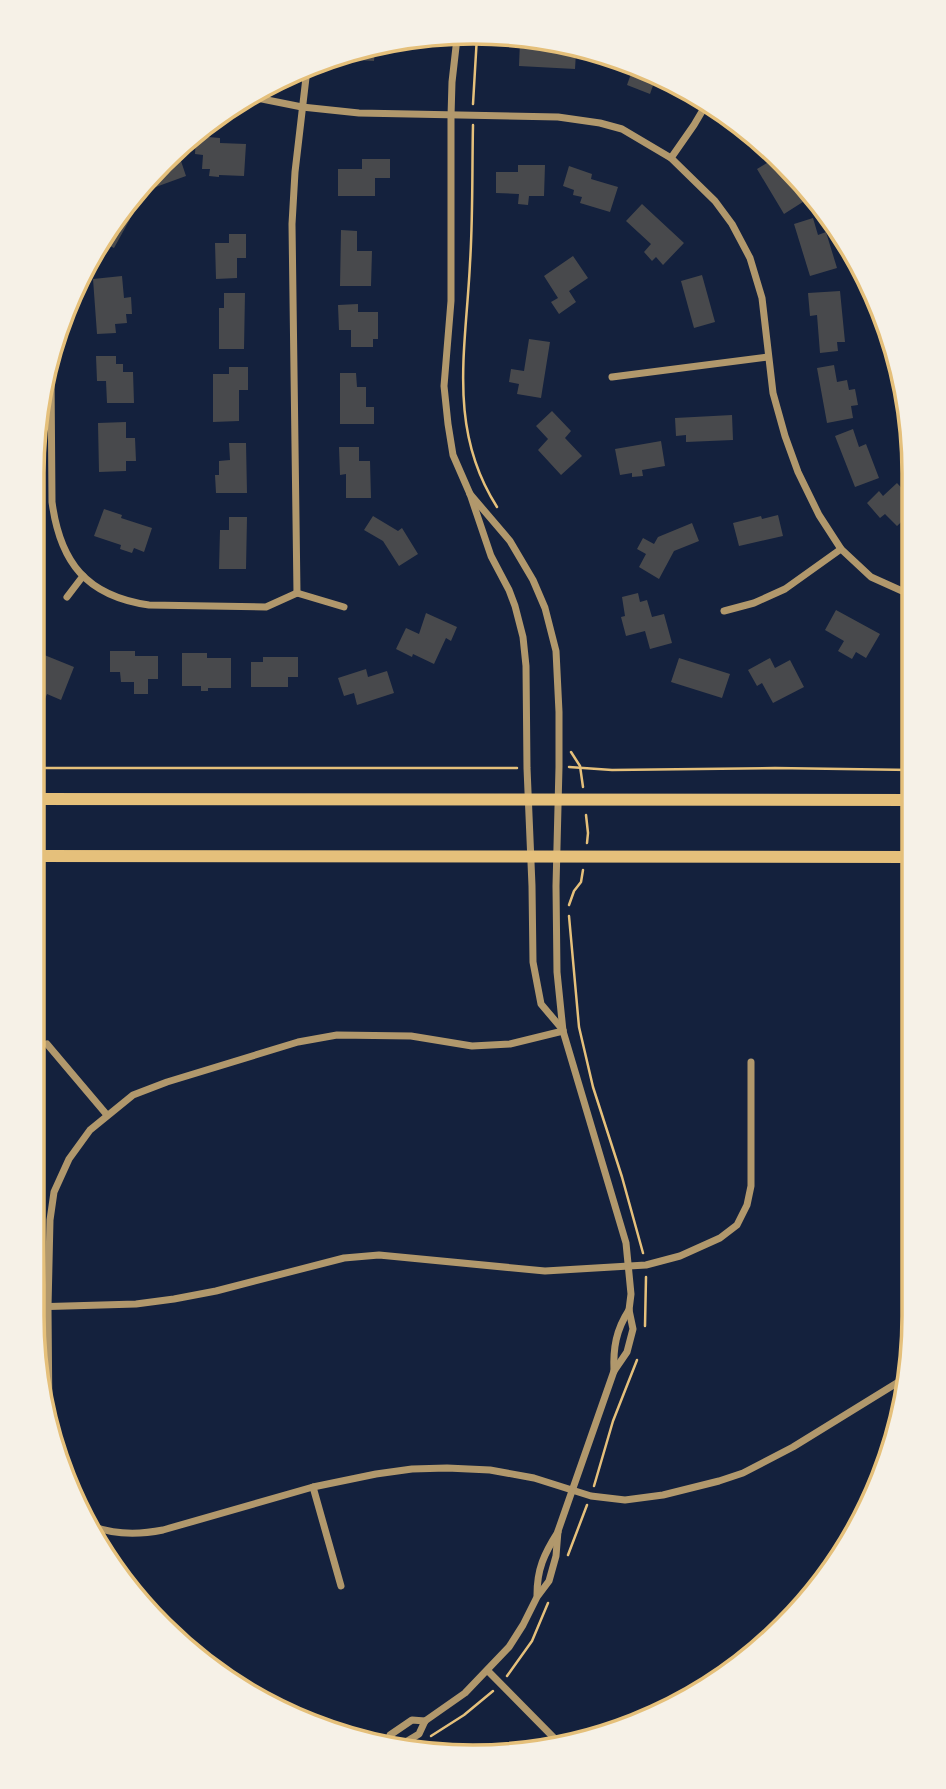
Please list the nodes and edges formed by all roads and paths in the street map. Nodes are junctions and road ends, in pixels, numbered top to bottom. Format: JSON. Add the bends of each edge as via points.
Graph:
{"nodes":[{"id":1,"x":476,"y":44,"type":"edge"},
{"id":2,"x":456,"y":45,"type":"edge"},
{"id":3,"x":306,"y":77,"type":"edge"},
{"id":4,"x":473,"y":96,"type":"dead end"},
{"id":5,"x":262,"y":99,"type":"edge"},
{"id":6,"x":302,"y":107,"type":"junction"},
{"id":7,"x":703,"y":111,"type":"edge"},
{"id":8,"x":451,"y":116,"type":"junction"},
{"id":9,"x":473,"y":130,"type":"dead end"},
{"id":10,"x":671,"y":158,"type":"junction"},
{"id":11,"x":768,"y":357,"type":"junction"},
{"id":12,"x":612,"y":377,"type":"dead end"},
{"id":13,"x":51,"y":394,"type":"edge"},
{"id":14,"x":470,"y":494,"type":"junction"},
{"id":15,"x":499,"y":509,"type":"dead end"},
{"id":16,"x":841,"y":549,"type":"junction"},
{"id":17,"x":83,"y":576,"type":"junction"},
{"id":18,"x":902,"y":591,"type":"edge"},
{"id":19,"x":297,"y":593,"type":"junction"},
{"id":20,"x":67,"y":597,"type":"dead end"},
{"id":21,"x":344,"y":607,"type":"dead end"},
{"id":22,"x":724,"y":611,"type":"dead end"},
{"id":23,"x":570,"y":745,"type":"dead end"},
{"id":24,"x":580,"y":766,"type":"junction"},
{"id":25,"x":559,"y":767,"type":"junction"},
{"id":26,"x":44,"y":768,"type":"edge"},
{"id":27,"x":527,"y":768,"type":"junction"},
{"id":28,"x":902,"y":770,"type":"edge"},
{"id":29,"x":44,"y":799,"type":"edge"},
{"id":30,"x":528,"y":799,"type":"junction"},
{"id":31,"x":558,"y":799,"type":"junction"},
{"id":32,"x":584,"y":799,"type":"junction"},
{"id":33,"x":902,"y":800,"type":"edge"},
{"id":34,"x":44,"y":856,"type":"edge"},
{"id":35,"x":531,"y":856,"type":"junction"},
{"id":36,"x":556,"y":856,"type":"junction"},
{"id":37,"x":585,"y":856,"type":"junction"},
{"id":38,"x":902,"y":857,"type":"edge"},
{"id":39,"x":563,"y":1031,"type":"junction"},
{"id":40,"x":47,"y":1044,"type":"dead end"},
{"id":41,"x":751,"y":1062,"type":"dead end"},
{"id":42,"x":107,"y":1115,"type":"junction"},
{"id":43,"x":646,"y":1265,"type":"junction"},
{"id":44,"x":629,"y":1266,"type":"junction"},
{"id":45,"x":44,"y":1307,"type":"edge"},
{"id":46,"x":48,"y":1307,"type":"junction"},
{"id":47,"x":629,"y":1310,"type":"junction"},
{"id":48,"x":643,"y":1334,"type":"dead end"},
{"id":49,"x":637,"y":1359,"type":"dead end"},
{"id":50,"x":614,"y":1371,"type":"junction"},
{"id":51,"x":49,"y":1381,"type":"edge"},
{"id":52,"x":897,"y":1383,"type":"edge"},
{"id":53,"x":313,"y":1487,"type":"junction"},
{"id":54,"x":573,"y":1489,"type":"junction"},
{"id":55,"x":591,"y":1496,"type":"junction"},
{"id":56,"x":100,"y":1529,"type":"edge"},
{"id":57,"x":558,"y":1531,"type":"junction"},
{"id":58,"x":566,"y":1560,"type":"dead end"},
{"id":59,"x":341,"y":1586,"type":"dead end"},
{"id":60,"x":537,"y":1597,"type":"junction"},
{"id":61,"x":551,"y":1597,"type":"dead end"},
{"id":62,"x":488,"y":1671,"type":"junction"},
{"id":63,"x":501,"y":1685,"type":"junction"},
{"id":64,"x":425,"y":1721,"type":"junction"},
{"id":65,"x":389,"y":1737,"type":"edge"},
{"id":66,"x":554,"y":1738,"type":"edge"},
{"id":67,"x":408,"y":1740,"type":"edge"},
{"id":68,"x":424,"y":1741,"type":"dead end"}],
"edges":[{"from":1,"to":4,"type":"path"},
{"from":2,"to":8,"type":"street"},
{"from":3,"to":6,"type":"street"},
{"from":5,"to":6,"type":"street"},
{"from":6,"to":8,"type":"street"},
{"from":6,"to":19,"type":"street","via":[[292,224]]},
{"from":7,"to":10,"type":"street"},
{"from":8,"to":10,"type":"street","via":[[525,115],[600,123],[622,129]]},
{"from":8,"to":14,"type":"street","via":[[451,301],[444,386],[453,456]]},
{"from":9,"to":15,"type":"path","via":[[462,393],[470,442]]},
{"from":10,"to":11,"type":"street","via":[[715,201],[750,258],[762,298]]},
{"from":11,"to":12,"type":"street"},
{"from":11,"to":16,"type":"street","via":[[773,393],[798,472]]},
{"from":13,"to":17,"type":"street","via":[[53,515],[64,550]]},
{"from":14,"to":25,"type":"street","via":[[510,541],[545,608],[558,666]]},
{"from":14,"to":27,"type":"street","via":[[523,637]]},
{"from":16,"to":18,"type":"street","via":[[871,577]]},
{"from":16,"to":22,"type":"street","via":[[785,589]]},
{"from":17,"to":19,"type":"street","via":[[115,597],[149,605],[266,607]]},
{"from":17,"to":20,"type":"street"},
{"from":19,"to":21,"type":"street"},
{"from":23,"to":24,"type":"path"},
{"from":24,"to":25,"type":"path"},
{"from":24,"to":28,"type":"path","via":[[612,770]]},
{"from":24,"to":32,"type":"path"},
{"from":25,"to":31,"type":"street"},
{"from":26,"to":27,"type":"path"},
{"from":27,"to":30,"type":"street"},
{"from":29,"to":30,"type":"main road"},
{"from":30,"to":31,"type":"main road"},
{"from":30,"to":35,"type":"street"},
{"from":31,"to":32,"type":"main road"},
{"from":31,"to":36,"type":"street"},
{"from":32,"to":33,"type":"main road"},
{"from":32,"to":37,"type":"path"},
{"from":34,"to":35,"type":"main road"},
{"from":35,"to":36,"type":"main road"},
{"from":35,"to":39,"type":"street","via":[[537,988],[541,1004]]},
{"from":36,"to":37,"type":"main road"},
{"from":36,"to":39,"type":"street","via":[[556,958]]},
{"from":37,"to":38,"type":"main road"},
{"from":37,"to":43,"type":"path","via":[[581,883],[569,906],[579,1027]]},
{"from":39,"to":42,"type":"street","via":[[510,1044],[472,1046],[411,1036],[337,1034],[167,1082],[133,1095]]},
{"from":39,"to":44,"type":"street"},
{"from":40,"to":42,"type":"street"},
{"from":41,"to":43,"type":"street","via":[[751,1186],[737,1225],[680,1256]]},
{"from":42,"to":46,"type":"street","via":[[69,1159],[54,1192]]},
{"from":43,"to":44,"type":"street"},
{"from":43,"to":48,"type":"path"},
{"from":44,"to":46,"type":"street","via":[[545,1271],[379,1255],[344,1258],[174,1300]]},
{"from":44,"to":47,"type":"street"},
{"from":45,"to":46,"type":"street"},
{"from":46,"to":51,"type":"street"},
{"from":47,"to":50,"type":"street","via":[[620,1324]]},
{"from":47,"to":50,"type":"street","via":[[633,1329],[627,1352]]},
{"from":49,"to":55,"type":"path"},
{"from":50,"to":54,"type":"street"},
{"from":52,"to":55,"type":"street","via":[[743,1473],[663,1495],[625,1500]]},
{"from":53,"to":54,"type":"street","via":[[376,1474],[447,1468],[490,1470]]},
{"from":53,"to":56,"type":"street","via":[[163,1530],[128,1534]]},
{"from":53,"to":59,"type":"street"},
{"from":54,"to":55,"type":"street"},
{"from":54,"to":57,"type":"street"},
{"from":55,"to":58,"type":"path"},
{"from":57,"to":60,"type":"street","via":[[549,1581]]},
{"from":57,"to":60,"type":"street","via":[[545,1551]]},
{"from":60,"to":62,"type":"street","via":[[509,1647]]},
{"from":61,"to":63,"type":"path","via":[[532,1640]]},
{"from":62,"to":63,"type":"street"},
{"from":62,"to":64,"type":"street"},
{"from":63,"to":66,"type":"street"},
{"from":63,"to":68,"type":"path"},
{"from":64,"to":65,"type":"street","via":[[412,1720]]},
{"from":64,"to":67,"type":"street","via":[[419,1734]]}]}
